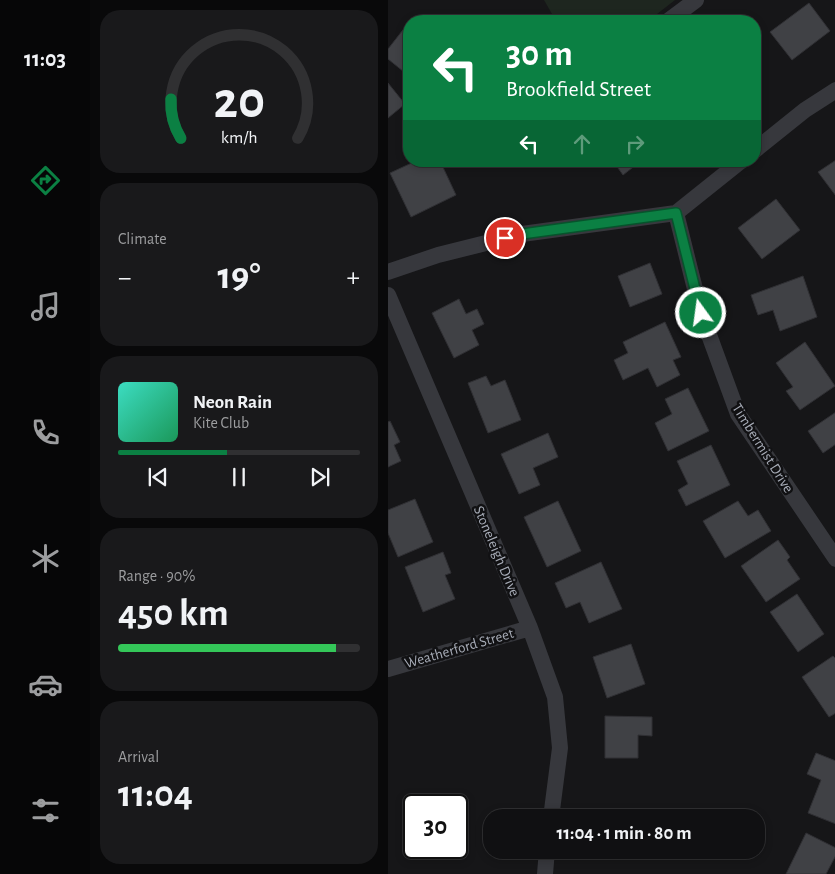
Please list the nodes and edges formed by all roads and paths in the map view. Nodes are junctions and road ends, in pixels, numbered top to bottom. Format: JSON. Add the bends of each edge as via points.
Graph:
{"nodes":[{"id":1,"x":696,"y":0,"type":"edge"},
{"id":2,"x":676,"y":15,"type":"edge"},
{"id":3,"x":836,"y":90,"type":"edge"},
{"id":4,"x":761,"y":145,"type":"edge"},
{"id":5,"x":734,"y":167,"type":"edge"},
{"id":6,"x":676,"y":213,"type":"junction"},
{"id":7,"x":388,"y":272,"type":"edge"},
{"id":8,"x":388,"y":295,"type":"edge"},
{"id":9,"x":836,"y":559,"type":"edge"},
{"id":10,"x":530,"y":628,"type":"junction"},
{"id":11,"x":388,"y":669,"type":"edge"},
{"id":12,"x":553,"y":809,"type":"edge"},
{"id":13,"x":546,"y":859,"type":"edge"},
{"id":14,"x":544,"y":874,"type":"edge"}],
"edges":[{"from":1,"to":2,"type":"street"},
{"from":3,"to":4,"type":"street"},
{"from":5,"to":6,"type":"street"},
{"from":6,"to":7,"type":"street","via":[[522,234],[438,255]]},
{"from":6,"to":9,"type":"street","name":"Timbermist Drive","via":[[701,313],[738,414]]},
{"from":8,"to":10,"type":"street","name":"Stoneleigh Drive"},
{"from":10,"to":11,"type":"street","name":"Weatherford Street"},
{"from":10,"to":12,"type":"street","name":"Stoneleigh Drive","via":[[555,697],[560,748]]},
{"from":13,"to":14,"type":"street"}]}
